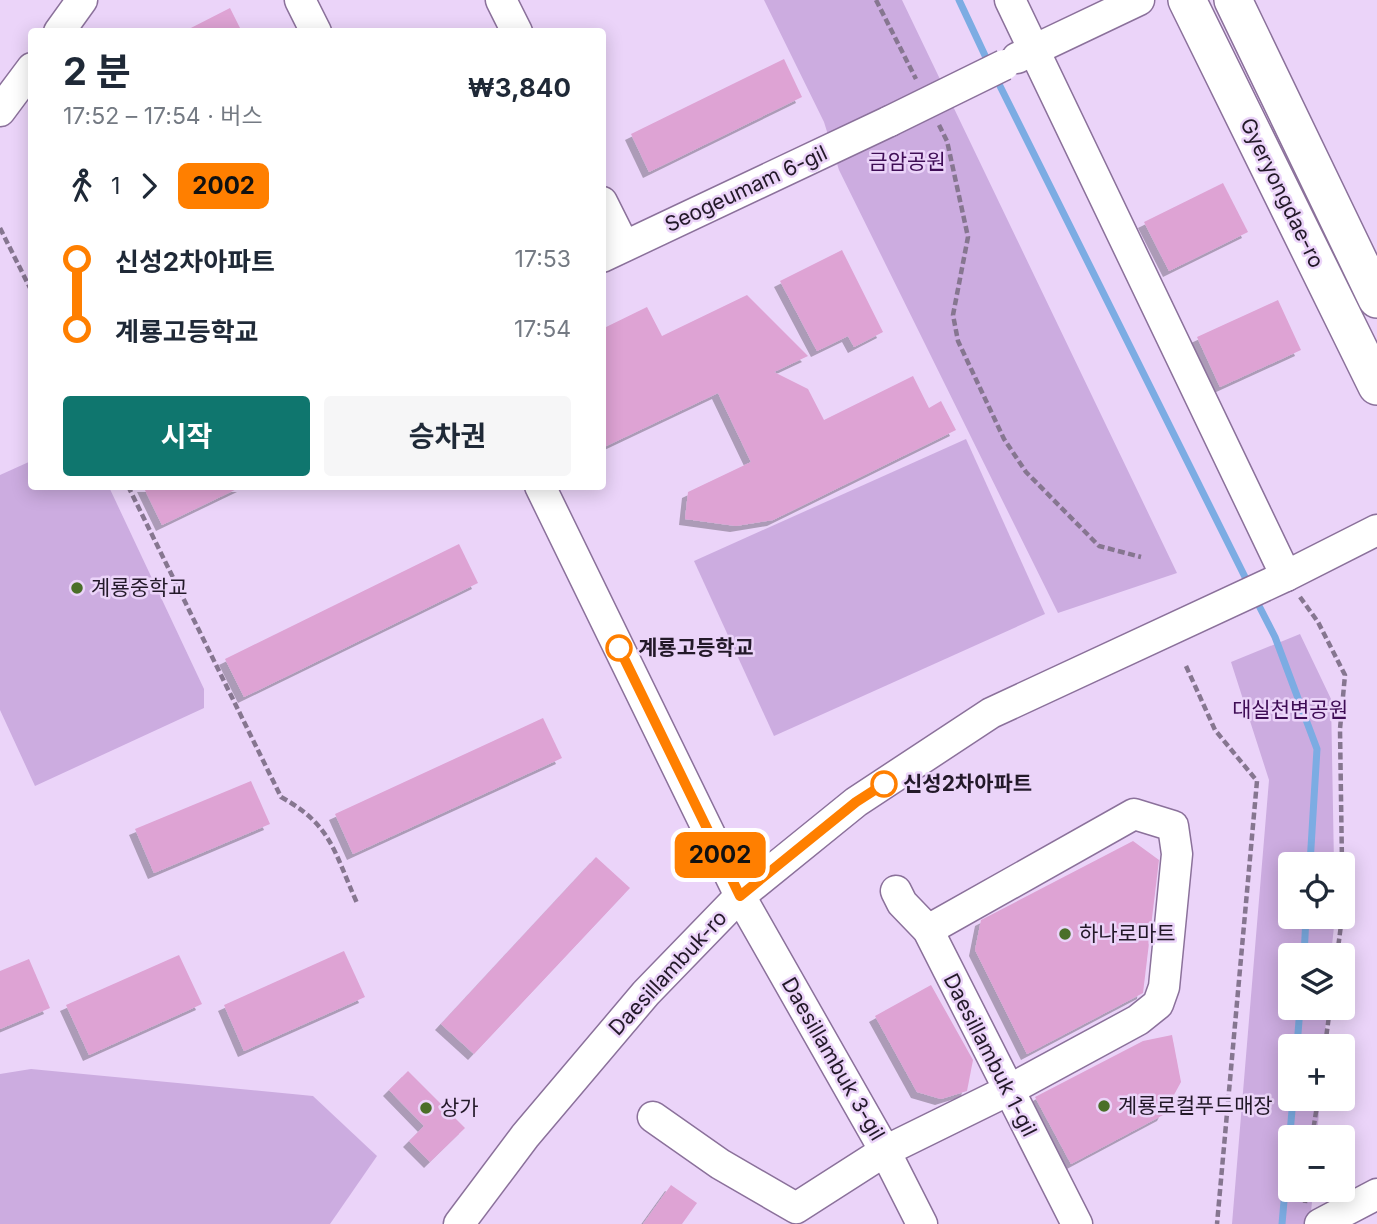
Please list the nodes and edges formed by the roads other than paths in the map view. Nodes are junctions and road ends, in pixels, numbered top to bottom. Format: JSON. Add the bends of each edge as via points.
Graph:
{"nodes":[{"id":1,"x":82,"y":0,"type":"edge"},
{"id":2,"x":300,"y":0,"type":"edge"},
{"id":3,"x":501,"y":0,"type":"edge"},
{"id":4,"x":1010,"y":0,"type":"edge"},
{"id":5,"x":1139,"y":0,"type":"edge"},
{"id":6,"x":1187,"y":0,"type":"edge"},
{"id":7,"x":1233,"y":0,"type":"edge"},
{"id":8,"x":62,"y":28,"type":"edge"},
{"id":9,"x":314,"y":28,"type":"edge"},
{"id":10,"x":515,"y":28,"type":"edge"},
{"id":11,"x":1034,"y":50,"type":"junction"},
{"id":12,"x":28,"y":73,"type":"edge"},
{"id":13,"x":0,"y":111,"type":"edge"},
{"id":14,"x":606,"y":220,"type":"edge"},
{"id":15,"x":613,"y":251,"type":"edge"},
{"id":16,"x":1377,"y":299,"type":"edge"},
{"id":17,"x":1377,"y":386,"type":"edge"},
{"id":18,"x":542,"y":490,"type":"edge"},
{"id":19,"x":1377,"y":530,"type":"edge"},
{"id":20,"x":1273,"y":582,"type":"junction"},
{"id":21,"x":896,"y":891,"type":"dead end"},
{"id":22,"x":740,"y":896,"type":"junction"},
{"id":23,"x":928,"y":930,"type":"junction"},
{"id":24,"x":1007,"y":1091,"type":"junction"},
{"id":25,"x":653,"y":1117,"type":"dead end"},
{"id":26,"x":885,"y":1151,"type":"junction"},
{"id":27,"x":1377,"y":1194,"type":"edge"},
{"id":28,"x":459,"y":1224,"type":"edge"},
{"id":29,"x":922,"y":1224,"type":"edge"},
{"id":30,"x":1077,"y":1224,"type":"edge"},
{"id":31,"x":1320,"y":1224,"type":"edge"}],
"edges":[{"from":1,"to":8,"type":"street"},
{"from":2,"to":9,"type":"street"},
{"from":3,"to":10,"type":"street"},
{"from":4,"to":11,"type":"street"},
{"from":5,"to":11,"type":"street"},
{"from":6,"to":17,"type":"main road","name":"Gyeryongdae-ro"},
{"from":7,"to":16,"type":"main road","name":"Gyeryongdae-ro"},
{"from":11,"to":15,"type":"street","name":"Seogeumam 6-gil","bridge":true},
{"from":11,"to":20,"type":"street"},
{"from":12,"to":13,"type":"street"},
{"from":14,"to":15,"type":"street"},
{"from":18,"to":22,"type":"street","name":"Daesillambuk 3-gil"},
{"from":19,"to":20,"type":"street"},
{"from":20,"to":22,"type":"street","name":"Daesillambuk-ro","via":[[991,713],[856,802]]},
{"from":21,"to":23,"type":"street","name":"Daesillambuk 1-gil"},
{"from":22,"to":26,"type":"street","name":"Daesillambuk 3-gil"},
{"from":22,"to":28,"type":"street","name":"Daesillambuk-ro","via":[[646,993],[525,1136]]},
{"from":23,"to":24,"type":"street","name":"Daesillambuk 1-gil"},
{"from":23,"to":24,"type":"street","via":[[1134,814],[1173,826],[1177,854],[1164,987],[1158,1004],[1138,1020]]},
{"from":24,"to":26,"type":"street"},
{"from":24,"to":30,"type":"street","name":"Daesillambuk 1-gil"},
{"from":25,"to":26,"type":"street","via":[[720,1164],[796,1208]]},
{"from":26,"to":29,"type":"street","name":"Daesillambuk 3-gil"},
{"from":27,"to":31,"type":"street"}]}
